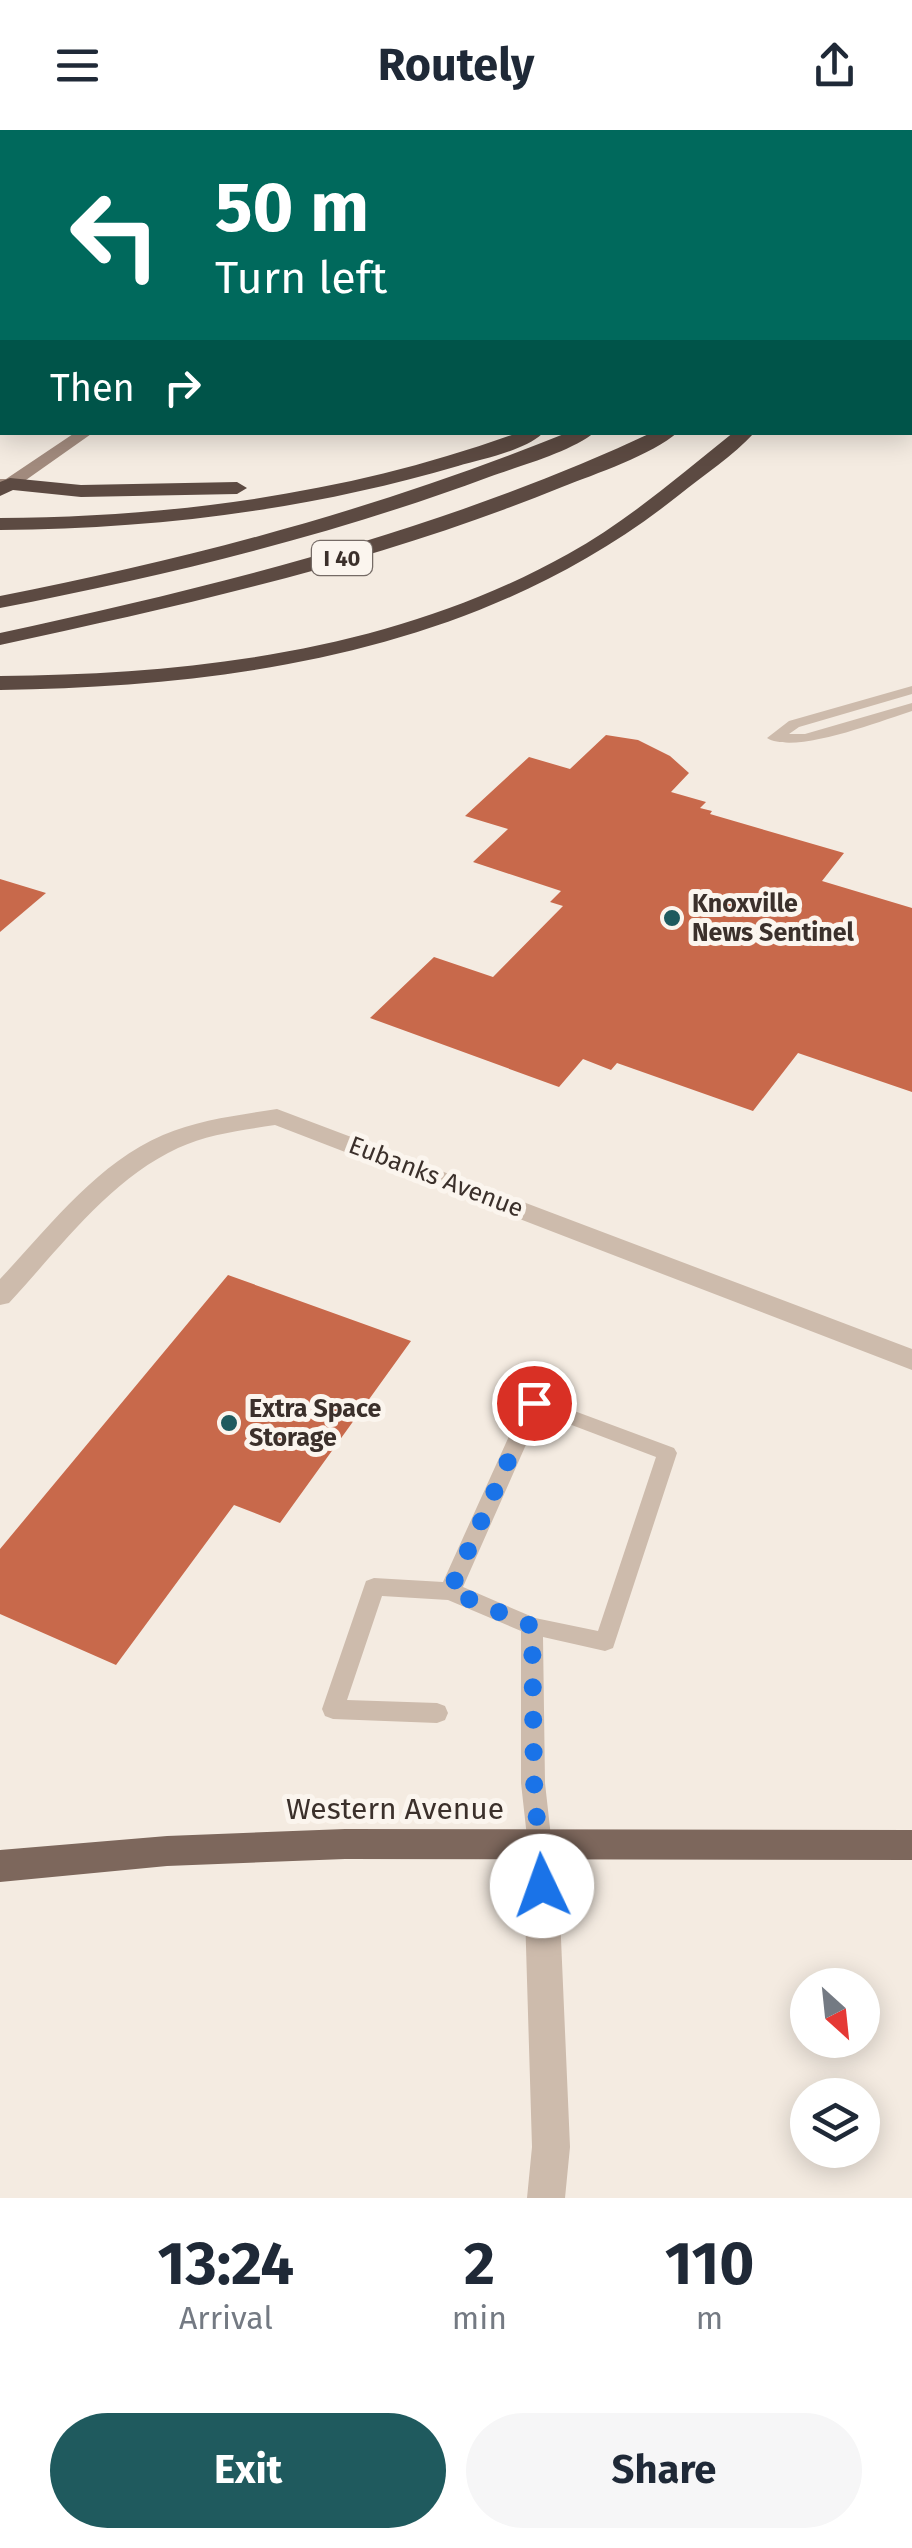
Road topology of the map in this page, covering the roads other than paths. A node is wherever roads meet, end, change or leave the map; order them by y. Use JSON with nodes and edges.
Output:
{"nodes":[{"id":1,"x":82,"y":435,"type":"edge"},
{"id":2,"x":473,"y":435,"type":"edge"},
{"id":3,"x":528,"y":435,"type":"edge"},
{"id":4,"x":579,"y":435,"type":"edge"},
{"id":5,"x":663,"y":435,"type":"edge"},
{"id":6,"x":742,"y":435,"type":"edge"},
{"id":7,"x":3,"y":486,"type":"edge"},
{"id":8,"x":5,"y":524,"type":"edge"},
{"id":9,"x":0,"y":602,"type":"edge"},
{"id":10,"x":0,"y":639,"type":"edge"},
{"id":11,"x":0,"y":683,"type":"edge"},
{"id":12,"x":912,"y":690,"type":"edge"},
{"id":13,"x":912,"y":707,"type":"edge"},
{"id":14,"x":0,"y":1296,"type":"edge"},
{"id":15,"x":912,"y":1360,"type":"edge"},
{"id":16,"x":450,"y":1591,"type":"junction"},
{"id":17,"x":532,"y":1626,"type":"junction"},
{"id":18,"x":436,"y":1713,"type":"dead end"},
{"id":19,"x":912,"y":1845,"type":"edge"},
{"id":20,"x":540,"y":1846,"type":"junction"},
{"id":21,"x":0,"y":1866,"type":"edge"},
{"id":22,"x":546,"y":2198,"type":"edge"}],
"edges":[{"from":1,"to":7,"type":"main road"},
{"from":2,"to":7,"type":"highway"},
{"from":3,"to":8,"type":"highway"},
{"from":4,"to":9,"type":"highway","number":"I 40"},
{"from":5,"to":10,"type":"highway","number":"I 40"},
{"from":6,"to":11,"type":"highway"},
{"from":12,"to":13,"type":"lane"},
{"from":14,"to":15,"type":"street","name":"Eubanks Avenue"},
{"from":16,"to":17,"type":"lane"},
{"from":16,"to":17,"type":"lane"},
{"from":16,"to":18,"type":"lane"},
{"from":17,"to":20,"type":"lane"},
{"from":19,"to":20,"type":"main road","name":"Western Avenue"},
{"from":20,"to":21,"type":"main road","name":"Western Avenue"},
{"from":20,"to":22,"type":"street"}]}
